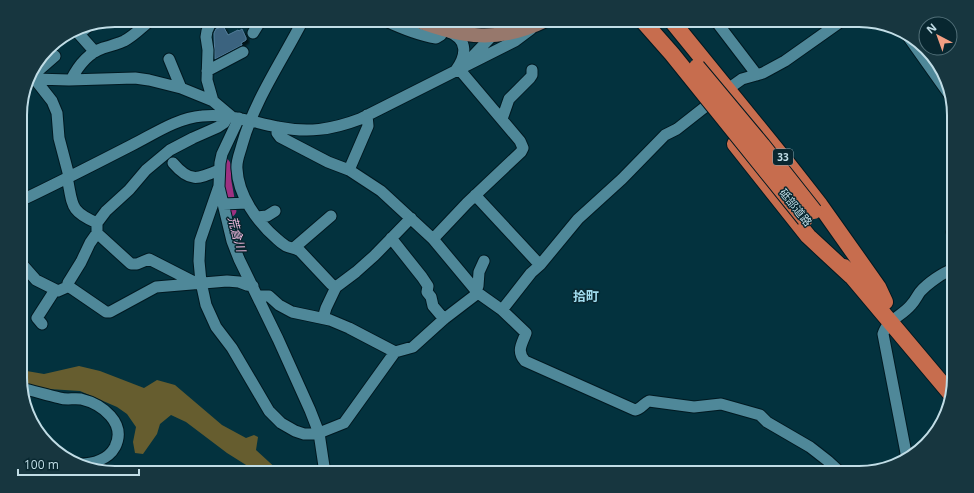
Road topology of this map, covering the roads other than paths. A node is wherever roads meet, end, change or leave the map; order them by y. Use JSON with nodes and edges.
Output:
{"nodes":[{"id":1,"x":143,"y":27,"type":"edge"},
{"id":2,"x":209,"y":27,"type":"edge"},
{"id":3,"x":299,"y":27,"type":"edge"},
{"id":4,"x":400,"y":27,"type":"edge"},
{"id":5,"x":443,"y":27,"type":"edge"},
{"id":6,"x":530,"y":27,"type":"edge"},
{"id":7,"x":535,"y":27,"type":"edge"},
{"id":8,"x":641,"y":27,"type":"edge"},
{"id":9,"x":648,"y":27,"type":"edge"},
{"id":10,"x":663,"y":27,"type":"edge"},
{"id":11,"x":677,"y":27,"type":"edge"},
{"id":12,"x":720,"y":27,"type":"edge"},
{"id":13,"x":833,"y":27,"type":"edge"},
{"id":14,"x":80,"y":35,"type":"edge"},
{"id":15,"x":492,"y":36,"type":"junction"},
{"id":16,"x":917,"y":49,"type":"edge"},
{"id":17,"x":95,"y":52,"type":"junction"},
{"id":18,"x":243,"y":52,"type":"dead end"},
{"id":19,"x":55,"y":56,"type":"dead end"},
{"id":20,"x":170,"y":59,"type":"dead end"},
{"id":21,"x":460,"y":68,"type":"junction"},
{"id":22,"x":40,"y":69,"type":"edge"},
{"id":23,"x":532,"y":70,"type":"dead end"},
{"id":24,"x":207,"y":71,"type":"junction"},
{"id":25,"x":757,"y":75,"type":"junction"},
{"id":26,"x":36,"y":76,"type":"edge"},
{"id":27,"x":35,"y":79,"type":"edge"},
{"id":28,"x":71,"y":80,"type":"junction"},
{"id":29,"x":940,"y":82,"type":"edge"},
{"id":30,"x":181,"y":88,"type":"junction"},
{"id":31,"x":728,"y":89,"type":"junction"},
{"id":32,"x":213,"y":101,"type":"junction"},
{"id":33,"x":705,"y":107,"type":"junction"},
{"id":34,"x":367,"y":116,"type":"junction"},
{"id":35,"x":240,"y":119,"type":"junction"},
{"id":36,"x":502,"y":119,"type":"junction"},
{"id":37,"x":278,"y":127,"type":"junction"},
{"id":38,"x":173,"y":163,"type":"dead end"},
{"id":39,"x":219,"y":170,"type":"junction"},
{"id":40,"x":349,"y":170,"type":"junction"},
{"id":41,"x":68,"y":176,"type":"junction"},
{"id":42,"x":219,"y":186,"type":"junction"},
{"id":43,"x":475,"y":195,"type":"junction"},
{"id":44,"x":27,"y":197,"type":"edge"},
{"id":45,"x":247,"y":202,"type":"junction"},
{"id":46,"x":223,"y":204,"type":"junction"},
{"id":47,"x":275,"y":211,"type":"dead end"},
{"id":48,"x":810,"y":215,"type":"junction"},
{"id":49,"x":331,"y":216,"type":"dead end"},
{"id":50,"x":257,"y":217,"type":"junction"},
{"id":51,"x":411,"y":218,"type":"junction"},
{"id":52,"x":97,"y":228,"type":"junction"},
{"id":53,"x":391,"y":238,"type":"junction"},
{"id":54,"x":432,"y":239,"type":"junction"},
{"id":55,"x":295,"y":247,"type":"junction"},
{"id":56,"x":484,"y":260,"type":"dead end"},
{"id":57,"x":540,"y":265,"type":"junction"},
{"id":58,"x":27,"y":272,"type":"edge"},
{"id":59,"x":947,"y":272,"type":"edge"},
{"id":60,"x":851,"y":276,"type":"junction"},
{"id":61,"x":199,"y":282,"type":"junction"},
{"id":62,"x":336,"y":286,"type":"junction"},
{"id":63,"x":68,"y":287,"type":"junction"},
{"id":64,"x":55,"y":290,"type":"junction"},
{"id":65,"x":255,"y":291,"type":"junction"},
{"id":66,"x":476,"y":291,"type":"junction"},
{"id":67,"x":885,"y":302,"type":"junction"},
{"id":68,"x":502,"y":310,"type":"junction"},
{"id":69,"x":323,"y":318,"type":"junction"},
{"id":70,"x":444,"y":319,"type":"junction"},
{"id":71,"x":894,"y":319,"type":"junction"},
{"id":72,"x":42,"y":324,"type":"dead end"},
{"id":73,"x":395,"y":352,"type":"junction"},
{"id":74,"x":947,"y":373,"type":"edge"},
{"id":75,"x":946,"y":389,"type":"edge"},
{"id":76,"x":28,"y":390,"type":"edge"},
{"id":77,"x":319,"y":433,"type":"junction"},
{"id":78,"x":906,"y":452,"type":"edge"},
{"id":79,"x":93,"y":463,"type":"edge"},
{"id":80,"x":324,"y":466,"type":"edge"},
{"id":81,"x":833,"y":466,"type":"edge"}],
"edges":[{"from":1,"to":17,"type":"street"},
{"from":2,"to":24,"type":"street"},
{"from":3,"to":35,"type":"street"},
{"from":4,"to":5,"type":"street"},
{"from":5,"to":15,"type":"main road"},
{"from":5,"to":21,"type":"street"},
{"from":6,"to":15,"type":"main road"},
{"from":7,"to":21,"type":"street"},
{"from":8,"to":33,"type":"highway","number":"33"},
{"from":9,"to":48,"type":"highway","name":"砥部道路","number":"33","bridge":true},
{"from":10,"to":48,"type":"highway","name":"砥部道路","number":"33","bridge":true},
{"from":11,"to":31,"type":"highway","number":"33"},
{"from":12,"to":25,"type":"street"},
{"from":13,"to":25,"type":"street"},
{"from":14,"to":17,"type":"street"},
{"from":15,"to":21,"type":"street"},
{"from":16,"to":29,"type":"street"},
{"from":17,"to":28,"type":"street"},
{"from":18,"to":24,"type":"street"},
{"from":19,"to":22,"type":"street"},
{"from":20,"to":30,"type":"street"},
{"from":21,"to":34,"type":"street"},
{"from":21,"to":36,"type":"street"},
{"from":23,"to":36,"type":"street"},
{"from":24,"to":32,"type":"street"},
{"from":25,"to":31,"type":"street"},
{"from":26,"to":28,"type":"street"},
{"from":27,"to":41,"type":"street"},
{"from":28,"to":30,"type":"street"},
{"from":30,"to":32,"type":"street"},
{"from":31,"to":33,"type":"highway"},
{"from":31,"to":67,"type":"highway","number":"33"},
{"from":32,"to":35,"type":"street"},
{"from":33,"to":57,"type":"street"},
{"from":33,"to":60,"type":"highway","number":"33"},
{"from":34,"to":37,"type":"street"},
{"from":34,"to":40,"type":"street"},
{"from":35,"to":37,"type":"street"},
{"from":35,"to":39,"type":"street"},
{"from":35,"to":41,"type":"street"},
{"from":35,"to":45,"type":"street"},
{"from":35,"to":52,"type":"street"},
{"from":36,"to":43,"type":"street"},
{"from":37,"to":40,"type":"street"},
{"from":38,"to":39,"type":"street"},
{"from":39,"to":42,"type":"street"},
{"from":40,"to":51,"type":"street"},
{"from":41,"to":44,"type":"street"},
{"from":41,"to":52,"type":"street"},
{"from":42,"to":46,"type":"street"},
{"from":42,"to":61,"type":"street"},
{"from":43,"to":54,"type":"street"},
{"from":43,"to":57,"type":"street"},
{"from":45,"to":46,"type":"street"},
{"from":45,"to":50,"type":"street"},
{"from":46,"to":65,"type":"street"},
{"from":47,"to":50,"type":"street"},
{"from":48,"to":60,"type":"highway","name":"砥部道路","number":"33"},
{"from":48,"to":67,"type":"highway","name":"砥部道路","number":"33"},
{"from":49,"to":55,"type":"street"},
{"from":50,"to":55,"type":"street"},
{"from":51,"to":53,"type":"street"},
{"from":51,"to":54,"type":"street"},
{"from":52,"to":61,"type":"street"},
{"from":52,"to":63,"type":"street"},
{"from":53,"to":62,"type":"street"},
{"from":53,"to":70,"type":"street"},
{"from":54,"to":66,"type":"street"},
{"from":55,"to":62,"type":"street"},
{"from":56,"to":66,"type":"street"},
{"from":57,"to":68,"type":"street"},
{"from":58,"to":64,"type":"street"},
{"from":59,"to":71,"type":"street"},
{"from":60,"to":71,"type":"highway","name":"砥部道路","number":"33"},
{"from":61,"to":63,"type":"street"},
{"from":61,"to":65,"type":"street"},
{"from":61,"to":77,"type":"street"},
{"from":62,"to":69,"type":"street"},
{"from":63,"to":64,"type":"street"},
{"from":64,"to":72,"type":"street"},
{"from":65,"to":69,"type":"street"},
{"from":65,"to":77,"type":"street"},
{"from":66,"to":68,"type":"street"},
{"from":66,"to":70,"type":"street"},
{"from":67,"to":71,"type":"highway","name":"砥部道路","number":"33"},
{"from":68,"to":81,"type":"street"},
{"from":69,"to":73,"type":"street"},
{"from":70,"to":73,"type":"street"},
{"from":71,"to":74,"type":"highway","name":"砥部道路","number":"33"},
{"from":71,"to":75,"type":"highway","name":"砥部道路","number":"33"},
{"from":71,"to":78,"type":"street"},
{"from":73,"to":77,"type":"street"},
{"from":76,"to":79,"type":"street"},
{"from":77,"to":80,"type":"street"}]}
